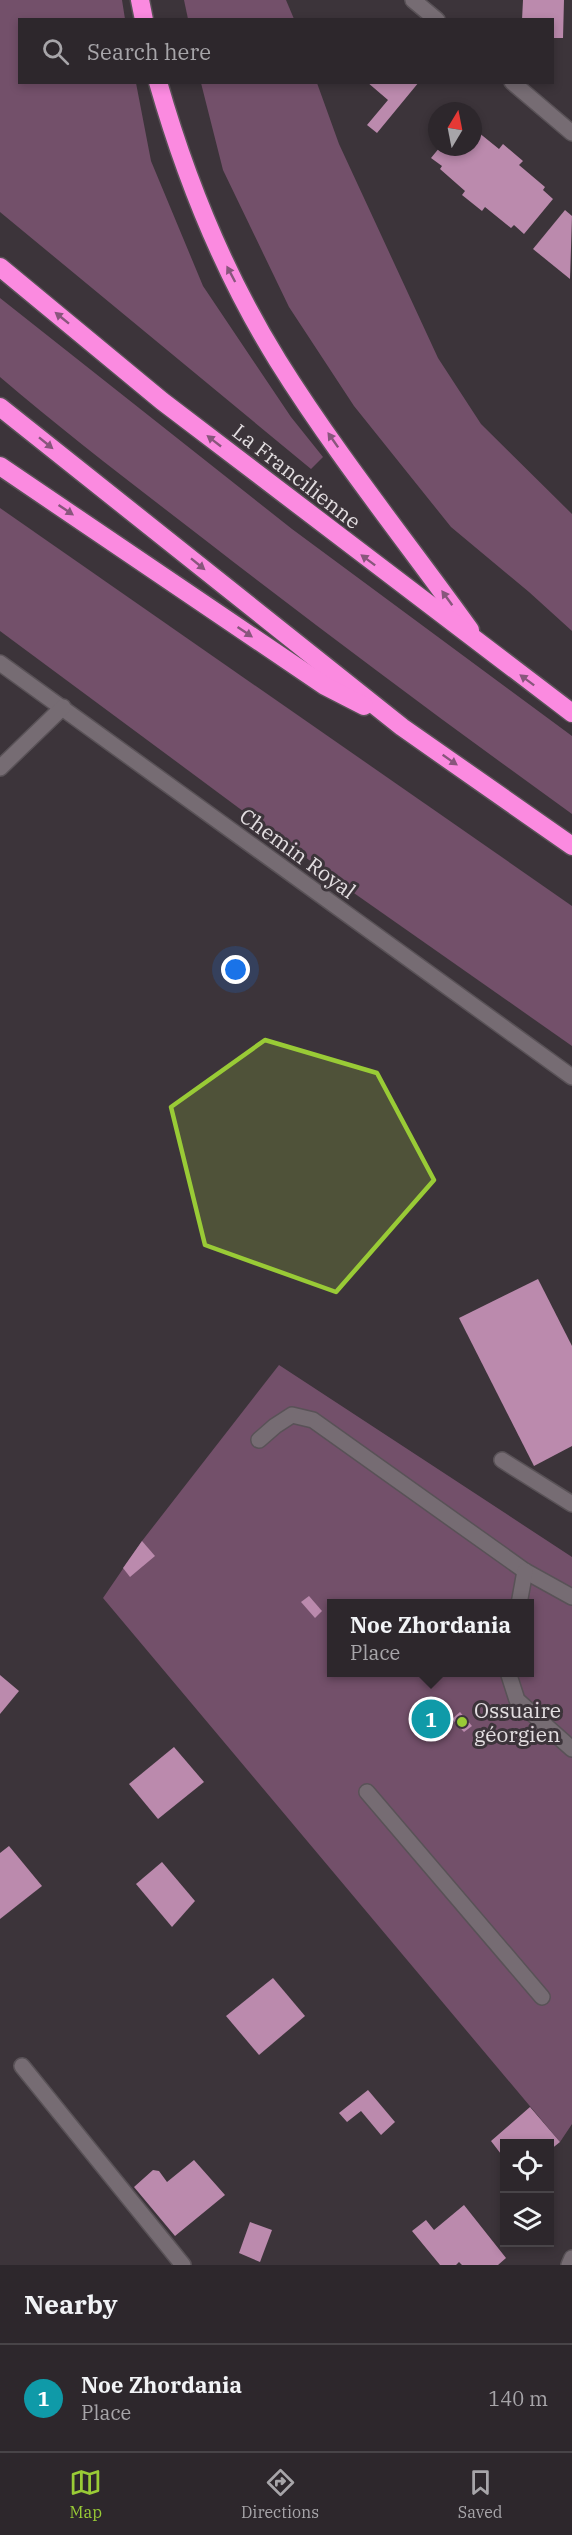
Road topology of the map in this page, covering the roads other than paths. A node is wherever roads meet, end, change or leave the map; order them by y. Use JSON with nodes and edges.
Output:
{"nodes":[{"id":1,"x":140,"y":0,"type":"edge"},
{"id":2,"x":413,"y":0,"type":"edge"},
{"id":3,"x":144,"y":18,"type":"edge"},
{"id":4,"x":435,"y":18,"type":"edge"},
{"id":5,"x":160,"y":84,"type":"edge"},
{"id":6,"x":514,"y":84,"type":"edge"},
{"id":7,"x":572,"y":133,"type":"edge"},
{"id":8,"x":0,"y":267,"type":"edge"},
{"id":9,"x":0,"y":406,"type":"edge"},
{"id":10,"x":0,"y":466,"type":"edge"},
{"id":11,"x":482,"y":646,"type":"junction"},
{"id":12,"x":0,"y":663,"type":"edge"},
{"id":13,"x":63,"y":707,"type":"junction"},
{"id":14,"x":572,"y":713,"type":"edge"},
{"id":15,"x":402,"y":727,"type":"junction"},
{"id":16,"x":0,"y":768,"type":"edge"},
{"id":17,"x":572,"y":846,"type":"edge"},
{"id":18,"x":572,"y":1077,"type":"edge"},
{"id":19,"x":259,"y":1440,"type":"dead end"},
{"id":20,"x":502,"y":1460,"type":"dead end"},
{"id":21,"x":572,"y":1504,"type":"edge"},
{"id":22,"x":525,"y":1570,"type":"junction"},
{"id":23,"x":572,"y":1597,"type":"edge"},
{"id":24,"x":520,"y":1599,"type":"edge"},
{"id":25,"x":510,"y":1677,"type":"edge"},
{"id":26,"x":572,"y":1749,"type":"edge"},
{"id":27,"x":367,"y":1792,"type":"dead end"},
{"id":28,"x":542,"y":1997,"type":"dead end"},
{"id":29,"x":22,"y":2066,"type":"dead end"},
{"id":30,"x":572,"y":2258,"type":"edge"},
{"id":31,"x":183,"y":2265,"type":"edge"},
{"id":32,"x":569,"y":2265,"type":"edge"}],
"edges":[{"from":1,"to":3,"type":"highway"},
{"from":2,"to":4,"type":"street"},
{"from":11,"to":5,"type":"highway","one_way":true},
{"from":6,"to":7,"type":"street"},
{"from":11,"to":8,"type":"highway","name":"La Francilienne","one_way":true},
{"from":9,"to":15,"type":"highway","one_way":true},
{"from":10,"to":15,"type":"highway","one_way":true},
{"from":14,"to":11,"type":"highway","name":"La Francilienne","one_way":true},
{"from":12,"to":13,"type":"street","name":"Chemin Royal"},
{"from":13,"to":16,"type":"street"},
{"from":13,"to":18,"type":"street","name":"Chemin Royal"},
{"from":15,"to":17,"type":"highway","one_way":true},
{"from":19,"to":22,"type":"street"},
{"from":20,"to":21,"type":"street"},
{"from":22,"to":23,"type":"street"},
{"from":22,"to":24,"type":"street"},
{"from":25,"to":26,"type":"street"},
{"from":27,"to":28,"type":"street"},
{"from":29,"to":31,"type":"street"},
{"from":30,"to":32,"type":"street"}]}
